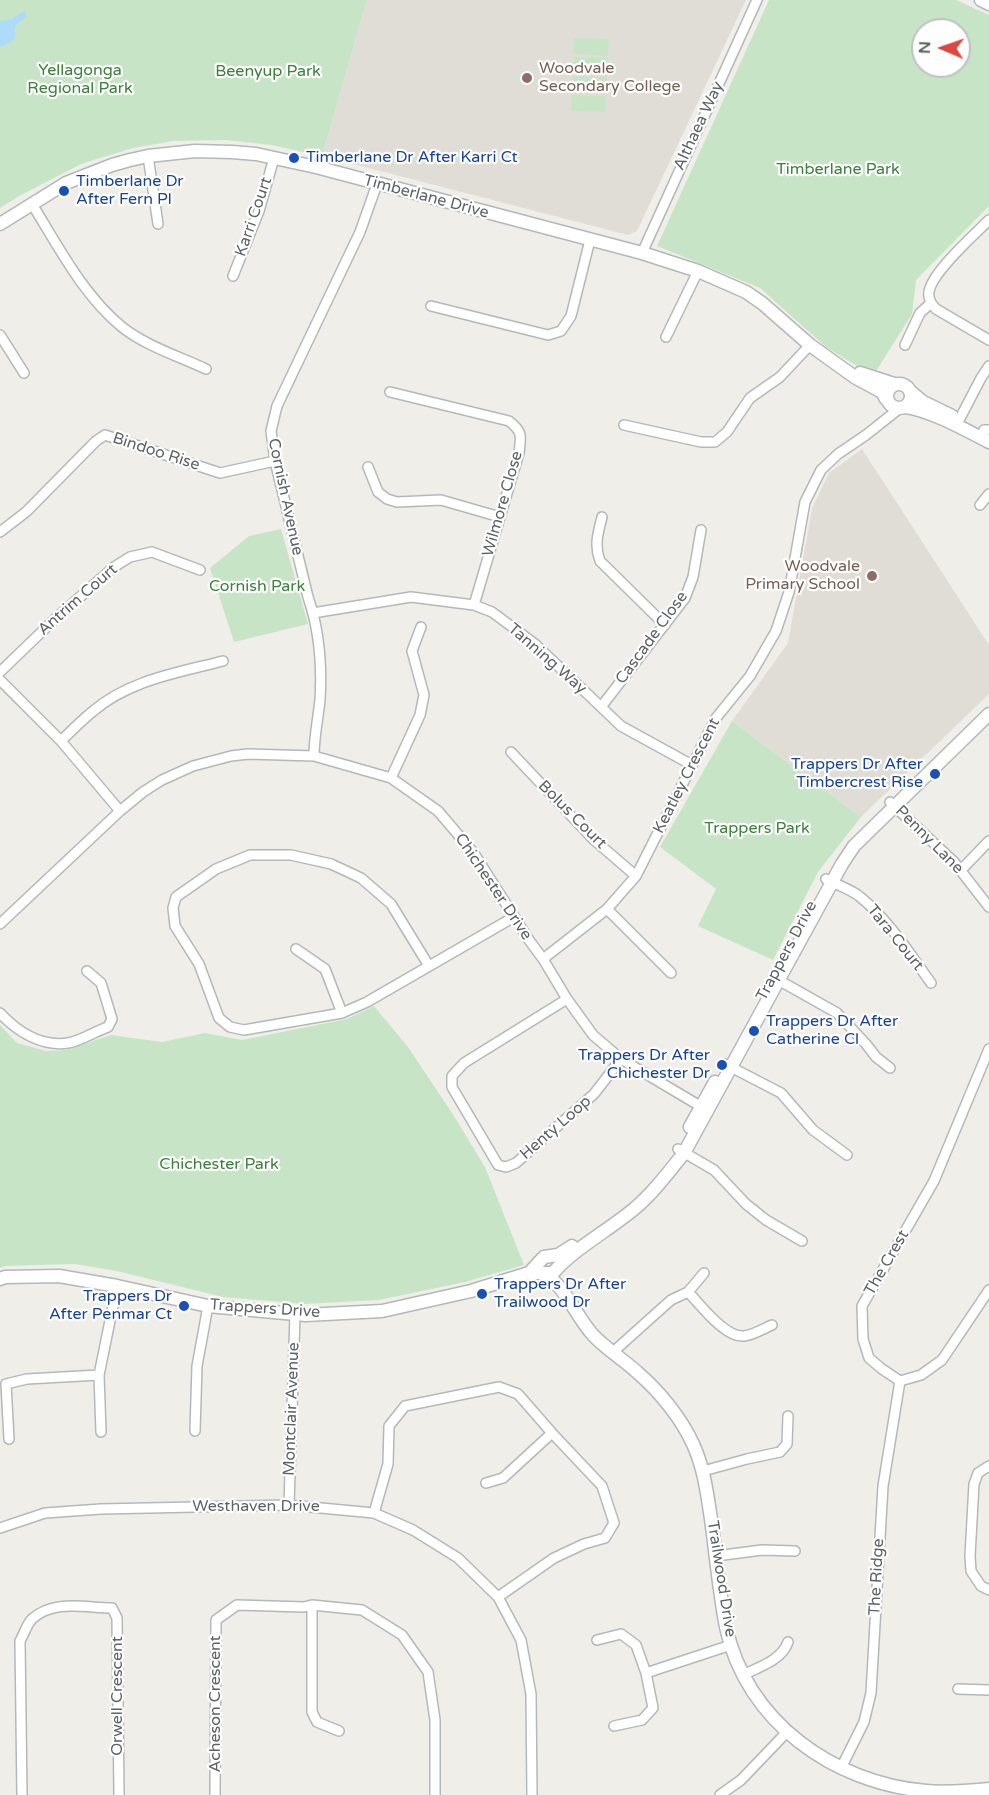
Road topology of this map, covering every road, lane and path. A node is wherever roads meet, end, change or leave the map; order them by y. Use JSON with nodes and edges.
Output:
{"nodes":[{"id":1,"x":757,"y":0,"type":"edge"},
{"id":2,"x":981,"y":0,"type":"edge"},
{"id":3,"x":989,"y":4,"type":"edge"},
{"id":4,"x":148,"y":156,"type":"junction"},
{"id":5,"x":274,"y":158,"type":"junction"},
{"id":6,"x":377,"y":184,"type":"junction"},
{"id":7,"x":32,"y":204,"type":"junction"},
{"id":8,"x":989,"y":221,"type":"edge"},
{"id":9,"x":0,"y":224,"type":"edge"},
{"id":10,"x":158,"y":224,"type":"dead end"},
{"id":11,"x":590,"y":240,"type":"junction"},
{"id":12,"x":642,"y":253,"type":"junction"},
{"id":13,"x":698,"y":271,"type":"junction"},
{"id":14,"x":233,"y":276,"type":"dead end"},
{"id":15,"x":931,"y":303,"type":"junction"},
{"id":16,"x":431,"y":306,"type":"dead end"},
{"id":17,"x":0,"y":335,"type":"edge"},
{"id":18,"x":666,"y":338,"type":"dead end"},
{"id":19,"x":989,"y":340,"type":"edge"},
{"id":20,"x":810,"y":345,"type":"junction"},
{"id":21,"x":905,"y":345,"type":"dead end"},
{"id":22,"x":835,"y":362,"type":"junction"},
{"id":23,"x":989,"y":366,"type":"edge"},
{"id":24,"x":206,"y":369,"type":"dead end"},
{"id":25,"x":24,"y":373,"type":"dead end"},
{"id":26,"x":894,"y":384,"type":"junction"},
{"id":27,"x":910,"y":391,"type":"junction"},
{"id":28,"x":390,"y":392,"type":"dead end"},
{"id":29,"x":895,"y":404,"type":"junction"},
{"id":30,"x":957,"y":423,"type":"junction"},
{"id":31,"x":624,"y":425,"type":"dead end"},
{"id":32,"x":987,"y":431,"type":"edge"},
{"id":33,"x":989,"y":442,"type":"edge"},
{"id":34,"x":275,"y":461,"type":"junction"},
{"id":35,"x":368,"y":467,"type":"dead end"},
{"id":36,"x":989,"y":494,"type":"edge"},
{"id":37,"x":980,"y":506,"type":"dead end"},
{"id":38,"x":500,"y":517,"type":"junction"},
{"id":39,"x":602,"y":517,"type":"dead end"},
{"id":40,"x":702,"y":530,"type":"dead end"},
{"id":41,"x":0,"y":532,"type":"edge"},
{"id":42,"x":201,"y":570,"type":"dead end"},
{"id":43,"x":474,"y":605,"type":"junction"},
{"id":44,"x":313,"y":613,"type":"junction"},
{"id":45,"x":665,"y":625,"type":"junction"},
{"id":46,"x":421,"y":627,"type":"dead end"},
{"id":47,"x":223,"y":661,"type":"dead end"},
{"id":48,"x":0,"y":672,"type":"edge"},
{"id":49,"x":0,"y":680,"type":"edge"},
{"id":50,"x":989,"y":704,"type":"edge"},
{"id":51,"x":601,"y":707,"type":"junction"},
{"id":52,"x":989,"y":714,"type":"edge"},
{"id":53,"x":61,"y":741,"type":"junction"},
{"id":54,"x":511,"y":752,"type":"dead end"},
{"id":55,"x":314,"y":756,"type":"junction"},
{"id":56,"x":692,"y":765,"type":"junction"},
{"id":57,"x":391,"y":778,"type":"junction"},
{"id":58,"x":892,"y":804,"type":"junction"},
{"id":59,"x":120,"y":811,"type":"junction"},
{"id":60,"x":989,"y":840,"type":"edge"},
{"id":61,"x":961,"y":870,"type":"junction"},
{"id":62,"x":636,"y":876,"type":"junction"},
{"id":63,"x":828,"y":881,"type":"junction"},
{"id":64,"x":989,"y":907,"type":"edge"},
{"id":65,"x":607,"y":909,"type":"junction"},
{"id":66,"x":514,"y":917,"type":"junction"},
{"id":67,"x":0,"y":924,"type":"edge"},
{"id":68,"x":296,"y":949,"type":"dead end"},
{"id":69,"x":543,"y":959,"type":"junction"},
{"id":70,"x":429,"y":966,"type":"junction"},
{"id":71,"x":87,"y":971,"type":"dead end"},
{"id":72,"x":670,"y":973,"type":"dead end"},
{"id":73,"x":776,"y":978,"type":"junction"},
{"id":74,"x":931,"y":983,"type":"dead end"},
{"id":75,"x":567,"y":999,"type":"junction"},
{"id":76,"x":0,"y":1013,"type":"edge"},
{"id":77,"x":342,"y":1013,"type":"junction"},
{"id":78,"x":989,"y":1049,"type":"edge"},
{"id":79,"x":621,"y":1059,"type":"junction"},
{"id":80,"x":728,"y":1066,"type":"junction"},
{"id":81,"x":890,"y":1068,"type":"dead end"},
{"id":82,"x":705,"y":1108,"type":"junction"},
{"id":83,"x":681,"y":1151,"type":"junction"},
{"id":84,"x":847,"y":1155,"type":"dead end"},
{"id":85,"x":802,"y":1241,"type":"dead end"},
{"id":86,"x":550,"y":1269,"type":"junction"},
{"id":87,"x":704,"y":1273,"type":"dead end"},
{"id":88,"x":0,"y":1279,"type":"edge"},
{"id":89,"x":117,"y":1286,"type":"junction"},
{"id":90,"x":989,"y":1290,"type":"edge"},
{"id":91,"x":688,"y":1292,"type":"junction"},
{"id":92,"x":208,"y":1306,"type":"junction"},
{"id":93,"x":294,"y":1314,"type":"junction"},
{"id":94,"x":772,"y":1325,"type":"dead end"},
{"id":95,"x":613,"y":1352,"type":"junction"},
{"id":96,"x":99,"y":1375,"type":"junction"},
{"id":97,"x":900,"y":1381,"type":"junction"},
{"id":98,"x":788,"y":1416,"type":"dead end"},
{"id":99,"x":195,"y":1431,"type":"dead end"},
{"id":100,"x":101,"y":1432,"type":"dead end"},
{"id":101,"x":552,"y":1433,"type":"junction"},
{"id":102,"x":9,"y":1439,"type":"dead end"},
{"id":103,"x":989,"y":1466,"type":"edge"},
{"id":104,"x":703,"y":1471,"type":"junction"},
{"id":105,"x":486,"y":1483,"type":"dead end"},
{"id":106,"x":289,"y":1505,"type":"junction"},
{"id":107,"x":374,"y":1513,"type":"junction"},
{"id":108,"x":0,"y":1528,"type":"edge"},
{"id":109,"x":795,"y":1551,"type":"dead end"},
{"id":110,"x":716,"y":1556,"type":"junction"},
{"id":111,"x":989,"y":1590,"type":"edge"},
{"id":112,"x":498,"y":1597,"type":"junction"},
{"id":113,"x":312,"y":1605,"type":"junction"},
{"id":114,"x":597,"y":1640,"type":"dead end"},
{"id":115,"x":788,"y":1642,"type":"dead end"},
{"id":116,"x":731,"y":1645,"type":"junction"},
{"id":117,"x":646,"y":1672,"type":"junction"},
{"id":118,"x":743,"y":1674,"type":"junction"},
{"id":119,"x":958,"y":1689,"type":"dead end"},
{"id":120,"x":989,"y":1690,"type":"edge"},
{"id":121,"x":614,"y":1726,"type":"dead end"},
{"id":122,"x":339,"y":1731,"type":"dead end"},
{"id":123,"x":787,"y":1732,"type":"junction"},
{"id":124,"x":841,"y":1768,"type":"junction"},
{"id":125,"x":989,"y":1789,"type":"edge"},
{"id":126,"x":22,"y":1795,"type":"edge"},
{"id":127,"x":119,"y":1795,"type":"edge"},
{"id":128,"x":215,"y":1795,"type":"edge"},
{"id":129,"x":435,"y":1795,"type":"edge"},
{"id":130,"x":532,"y":1795,"type":"edge"},
{"id":131,"x":720,"y":1795,"type":"edge"}],
"edges":[{"from":1,"to":12,"type":"street","name":"Althaea Way"},
{"from":2,"to":3,"type":"street"},
{"from":4,"to":5,"type":"street","name":"Timberlane Drive"},
{"from":4,"to":7,"type":"street","name":"Timberlane Drive"},
{"from":4,"to":10,"type":"street"},
{"from":5,"to":6,"type":"street","name":"Timberlane Drive"},
{"from":5,"to":14,"type":"street","name":"Karri Court"},
{"from":6,"to":11,"type":"street","name":"Timberlane Drive"},
{"from":6,"to":34,"type":"street","name":"Cornish Avenue"},
{"from":7,"to":9,"type":"street","name":"Timberlane Drive"},
{"from":7,"to":24,"type":"street"},
{"from":8,"to":15,"type":"street"},
{"from":11,"to":12,"type":"street","name":"Timberlane Drive"},
{"from":11,"to":16,"type":"street"},
{"from":12,"to":13,"type":"street","name":"Timberlane Drive"},
{"from":13,"to":18,"type":"street"},
{"from":13,"to":20,"type":"street","name":"Timberlane Drive"},
{"from":15,"to":19,"type":"street"},
{"from":15,"to":21,"type":"street"},
{"from":17,"to":25,"type":"street"},
{"from":20,"to":22,"type":"street","name":"Timberlane Drive"},
{"from":20,"to":31,"type":"street"},
{"from":22,"to":26,"type":"street","name":"Timberlane Drive"},
{"from":22,"to":29,"type":"street","name":"Timberlane Drive"},
{"from":23,"to":30,"type":"street"},
{"from":26,"to":27,"type":"street"},
{"from":26,"to":29,"type":"street"},
{"from":27,"to":29,"type":"street"},
{"from":27,"to":30,"type":"street","name":"Timberlane Drive"},
{"from":28,"to":38,"type":"street","name":"Wilmore Close"},
{"from":29,"to":30,"type":"street","name":"Timberlane Drive"},
{"from":29,"to":56,"type":"street","name":"Keatley Crescent"},
{"from":30,"to":32,"type":"street","name":"Timberlane Drive"},
{"from":30,"to":33,"type":"street","name":"Timberlane Drive"},
{"from":34,"to":41,"type":"street","name":"Bindoo Rise"},
{"from":34,"to":44,"type":"street","name":"Cornish Avenue"},
{"from":35,"to":38,"type":"street"},
{"from":36,"to":37,"type":"street"},
{"from":38,"to":43,"type":"street","name":"Wilmore Close"},
{"from":39,"to":45,"type":"street"},
{"from":40,"to":45,"type":"street","name":"Cascade Close"},
{"from":42,"to":48,"type":"street","name":"Antrim Court"},
{"from":43,"to":44,"type":"street","name":"Tanning Way"},
{"from":43,"to":51,"type":"street","name":"Tanning Way"},
{"from":44,"to":55,"type":"street","name":"Cornish Avenue"},
{"from":45,"to":51,"type":"street","name":"Cascade Close"},
{"from":46,"to":57,"type":"street"},
{"from":47,"to":53,"type":"street"},
{"from":49,"to":53,"type":"street"},
{"from":50,"to":58,"type":"street","name":"Trappers Drive"},
{"from":51,"to":56,"type":"street","name":"Tanning Way"},
{"from":52,"to":58,"type":"street","name":"Trappers Drive"},
{"from":53,"to":59,"type":"street"},
{"from":54,"to":62,"type":"street","name":"Bolus Court"},
{"from":55,"to":57,"type":"street","name":"Chichester Drive"},
{"from":55,"to":59,"type":"street","name":"Chichester Drive"},
{"from":56,"to":62,"type":"street","name":"Keatley Crescent"},
{"from":57,"to":66,"type":"street","name":"Chichester Drive"},
{"from":58,"to":61,"type":"street","name":"Penny Lane"},
{"from":58,"to":63,"type":"street","name":"Trappers Drive"},
{"from":59,"to":67,"type":"street","name":"Chichester Drive"},
{"from":60,"to":61,"type":"street"},
{"from":61,"to":64,"type":"street","name":"Penny Lane"},
{"from":62,"to":65,"type":"street","name":"Keatley Crescent"},
{"from":63,"to":73,"type":"street","name":"Trappers Drive"},
{"from":63,"to":74,"type":"street","name":"Tara Court"},
{"from":65,"to":69,"type":"street","name":"Keatley Crescent"},
{"from":65,"to":72,"type":"street"},
{"from":66,"to":69,"type":"street","name":"Chichester Drive"},
{"from":66,"to":70,"type":"street"},
{"from":68,"to":77,"type":"street"},
{"from":69,"to":75,"type":"street","name":"Chichester Drive"},
{"from":70,"to":77,"type":"street"},
{"from":70,"to":77,"type":"street"},
{"from":71,"to":76,"type":"street"},
{"from":73,"to":80,"type":"street","name":"Trappers Drive"},
{"from":73,"to":81,"type":"street"},
{"from":75,"to":79,"type":"street","name":"Chichester Drive"},
{"from":75,"to":79,"type":"street","name":"Henty Loop"},
{"from":78,"to":97,"type":"street","name":"The Crest"},
{"from":79,"to":82,"type":"street","name":"Chichester Drive"},
{"from":80,"to":82,"type":"street","name":"Trappers Drive"},
{"from":80,"to":84,"type":"street"},
{"from":82,"to":83,"type":"street","name":"Trappers Drive"},
{"from":83,"to":85,"type":"street"},
{"from":83,"to":86,"type":"street","name":"Trappers Drive"},
{"from":86,"to":93,"type":"street","name":"Trappers Drive"},
{"from":86,"to":95,"type":"street","name":"Trailwood Drive"},
{"from":87,"to":91,"type":"street"},
{"from":88,"to":89,"type":"street","name":"Trappers Drive"},
{"from":89,"to":92,"type":"street","name":"Trappers Drive"},
{"from":89,"to":96,"type":"street"},
{"from":90,"to":97,"type":"street"},
{"from":91,"to":94,"type":"street"},
{"from":91,"to":95,"type":"street"},
{"from":92,"to":93,"type":"street","name":"Trappers Drive"},
{"from":92,"to":99,"type":"street"},
{"from":93,"to":106,"type":"street","name":"Montclair Avenue"},
{"from":95,"to":104,"type":"street","name":"Trailwood Drive"},
{"from":96,"to":100,"type":"street"},
{"from":96,"to":102,"type":"street"},
{"from":97,"to":124,"type":"street","name":"The Ridge"},
{"from":98,"to":104,"type":"street"},
{"from":101,"to":105,"type":"street"},
{"from":101,"to":107,"type":"street"},
{"from":101,"to":112,"type":"street"},
{"from":103,"to":111,"type":"street"},
{"from":104,"to":110,"type":"street","name":"Trailwood Drive"},
{"from":106,"to":107,"type":"street","name":"Westhaven Drive"},
{"from":106,"to":108,"type":"street","name":"Westhaven Drive"},
{"from":107,"to":112,"type":"street","name":"Westhaven Drive"},
{"from":109,"to":110,"type":"street"},
{"from":110,"to":116,"type":"street","name":"Trailwood Drive"},
{"from":112,"to":130,"type":"street","name":"Westhaven Drive"},
{"from":113,"to":122,"type":"street"},
{"from":113,"to":128,"type":"street","name":"Acheson Crescent"},
{"from":113,"to":129,"type":"street","name":"Acheson Crescent"},
{"from":114,"to":117,"type":"street"},
{"from":115,"to":118,"type":"street"},
{"from":116,"to":117,"type":"street"},
{"from":116,"to":118,"type":"street","name":"Trailwood Drive"},
{"from":117,"to":121,"type":"street"},
{"from":118,"to":123,"type":"street","name":"Trailwood Drive"},
{"from":119,"to":120,"type":"street"},
{"from":123,"to":124,"type":"street","name":"Trailwood Drive"},
{"from":123,"to":131,"type":"street"},
{"from":124,"to":125,"type":"street","name":"Trailwood Drive"},
{"from":126,"to":127,"type":"street","name":"Orwell Crescent"}]}
